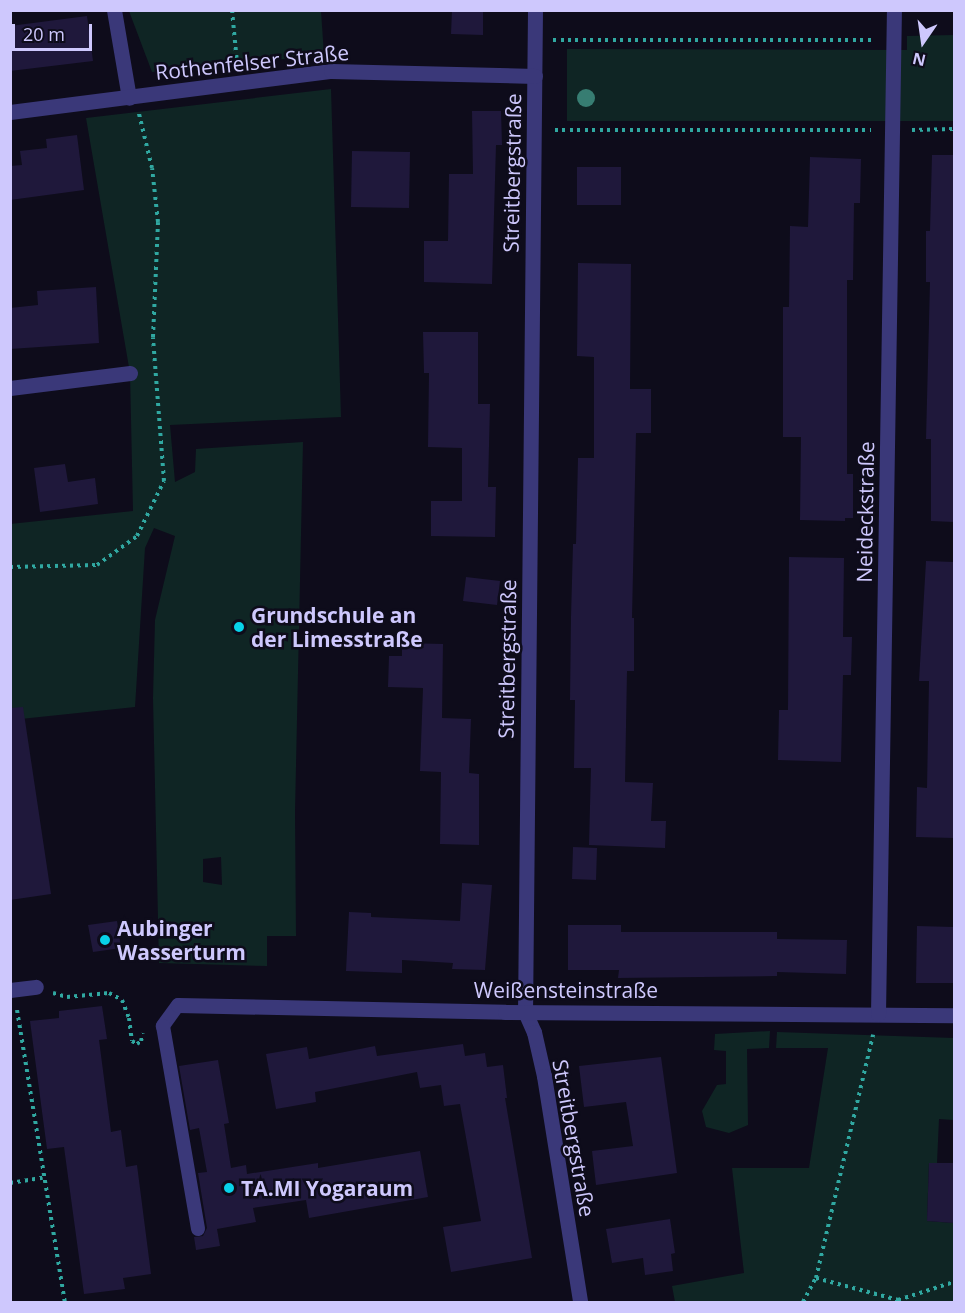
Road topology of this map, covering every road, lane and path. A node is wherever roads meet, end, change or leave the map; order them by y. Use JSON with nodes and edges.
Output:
{"nodes":[{"id":1,"x":114,"y":10,"type":"edge"},
{"id":2,"x":232,"y":10,"type":"edge"},
{"id":3,"x":535,"y":10,"type":"edge"},
{"id":4,"x":894,"y":10,"type":"edge"},
{"id":5,"x":534,"y":40,"type":"junction"},
{"id":6,"x":894,"y":40,"type":"junction"},
{"id":7,"x":237,"y":64,"type":"dead end"},
{"id":8,"x":535,"y":76,"type":"junction"},
{"id":9,"x":129,"y":98,"type":"junction"},
{"id":10,"x":10,"y":112,"type":"edge"},
{"id":11,"x":954,"y":129,"type":"edge"},
{"id":12,"x":533,"y":130,"type":"junction"},
{"id":13,"x":892,"y":130,"type":"junction"},
{"id":14,"x":130,"y":373,"type":"dead end"},
{"id":15,"x":10,"y":388,"type":"edge"},
{"id":16,"x":36,"y":987,"type":"joint"},
{"id":17,"x":12,"y":990,"type":"edge"},
{"id":18,"x":178,"y":1005,"type":"joint"},
{"id":19,"x":525,"y":1012,"type":"junction"},
{"id":20,"x":878,"y":1014,"type":"junction"},
{"id":21,"x":954,"y":1015,"type":"edge"},
{"id":22,"x":144,"y":1022,"type":"dead end"},
{"id":23,"x":874,"y":1032,"type":"dead end"},
{"id":24,"x":43,"y":1178,"type":"junction"},
{"id":25,"x":10,"y":1183,"type":"edge"},
{"id":26,"x":198,"y":1229,"type":"dead end"},
{"id":27,"x":816,"y":1278,"type":"junction"},
{"id":28,"x":954,"y":1281,"type":"edge"},
{"id":29,"x":898,"y":1301,"type":"edge"},
{"id":30,"x":65,"y":1302,"type":"edge"},
{"id":31,"x":580,"y":1302,"type":"edge"},
{"id":32,"x":803,"y":1302,"type":"edge"}],
"edges":[{"from":1,"to":9,"type":"street"},
{"from":2,"to":7,"type":"path"},
{"from":3,"to":5,"type":"street","name":"Streitbergstraße"},
{"from":4,"to":6,"type":"street","name":"Neideckstraße"},
{"from":5,"to":6,"type":"path"},
{"from":5,"to":8,"type":"street","name":"Streitbergstraße"},
{"from":6,"to":13,"type":"street","name":"Neideckstraße"},
{"from":8,"to":9,"type":"street","name":"Rothenfelser Straße"},
{"from":8,"to":12,"type":"street","name":"Streitbergstraße"},
{"from":9,"to":10,"type":"street","name":"Rothenfelser Straße"},
{"from":11,"to":13,"type":"path"},
{"from":12,"to":13,"type":"path"},
{"from":12,"to":19,"type":"street","name":"Streitbergstraße"},
{"from":13,"to":20,"type":"street","name":"Neideckstraße"},
{"from":14,"to":15,"type":"street"},
{"from":16,"to":17,"type":"street"},
{"from":16,"to":22,"type":"path"},
{"from":17,"to":24,"type":"path"},
{"from":18,"to":19,"type":"street","name":"Weißensteinstraße"},
{"from":18,"to":26,"type":"lane"},
{"from":19,"to":20,"type":"street","name":"Weißensteinstraße"},
{"from":19,"to":31,"type":"street","name":"Streitbergstraße"},
{"from":20,"to":21,"type":"street","name":"Weißensteinstraße"},
{"from":23,"to":27,"type":"path"},
{"from":24,"to":25,"type":"path"},
{"from":24,"to":30,"type":"path"},
{"from":27,"to":29,"type":"path"},
{"from":27,"to":32,"type":"path"},
{"from":28,"to":29,"type":"path"}]}
